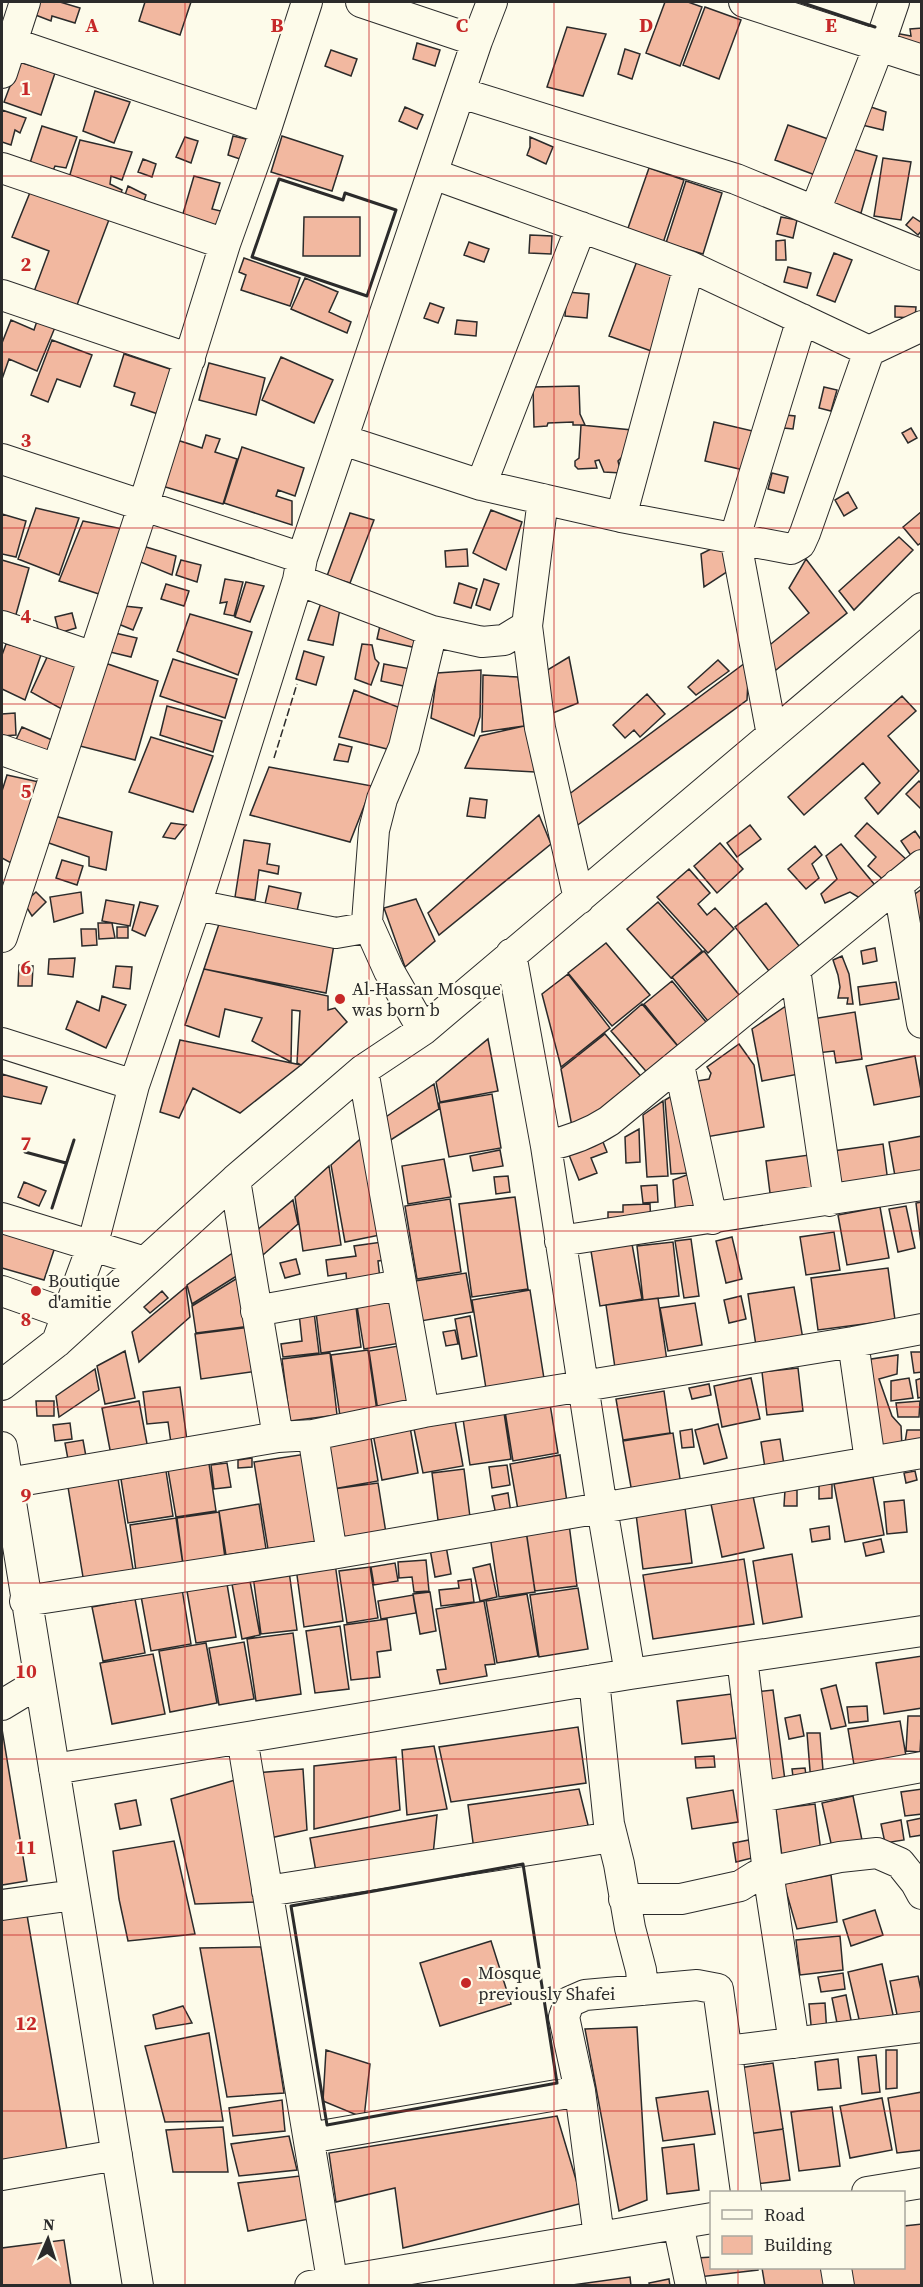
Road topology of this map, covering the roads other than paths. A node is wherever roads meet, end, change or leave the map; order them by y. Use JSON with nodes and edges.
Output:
{"nodes":[{"id":1,"x":25,"y":2,"type":"edge"},
{"id":2,"x":308,"y":2,"type":"edge"},
{"id":3,"x":361,"y":2,"type":"edge"},
{"id":4,"x":492,"y":2,"type":"edge"},
{"id":5,"x":744,"y":2,"type":"edge"},
{"id":6,"x":894,"y":2,"type":"edge"},
{"id":7,"x":477,"y":41,"type":"junction"},
{"id":8,"x":12,"y":43,"type":"junction"},
{"id":9,"x":879,"y":46,"type":"junction"},
{"id":10,"x":921,"y":60,"type":"edge"},
{"id":11,"x":2,"y":73,"type":"edge"},
{"id":12,"x":461,"y":93,"type":"junction"},
{"id":13,"x":266,"y":129,"type":"junction"},
{"id":14,"x":2,"y":168,"type":"edge"},
{"id":15,"x":433,"y":174,"type":"junction"},
{"id":16,"x":815,"y":211,"type":"junction"},
{"id":17,"x":581,"y":227,"type":"junction"},
{"id":18,"x":225,"y":244,"type":"junction"},
{"id":19,"x":921,"y":255,"type":"edge"},
{"id":20,"x":689,"y":266,"type":"junction"},
{"id":21,"x":2,"y":295,"type":"edge"},
{"id":22,"x":802,"y":320,"type":"junction"},
{"id":23,"x":921,"y":326,"type":"edge"},
{"id":24,"x":869,"y":351,"type":"junction"},
{"id":25,"x":190,"y":359,"type":"junction"},
{"id":26,"x":343,"y":440,"type":"junction"},
{"id":27,"x":2,"y":459,"type":"edge"},
{"id":28,"x":481,"y":485,"type":"junction"},
{"id":29,"x":543,"y":499,"type":"junction"},
{"id":30,"x":143,"y":507,"type":"junction"},
{"id":31,"x":621,"y":517,"type":"junction"},
{"id":32,"x":735,"y":537,"type":"junction"},
{"id":33,"x":300,"y":569,"type":"junction"},
{"id":34,"x":921,"y":608,"type":"edge"},
{"id":35,"x":2,"y":626,"type":"edge"},
{"id":36,"x":527,"y":626,"type":"junction"},
{"id":37,"x":432,"y":631,"type":"junction"},
{"id":38,"x":93,"y":657,"type":"junction"},
{"id":39,"x":772,"y":735,"type":"junction"},
{"id":40,"x":2,"y":750,"type":"edge"},
{"id":41,"x":56,"y":769,"type":"junction"},
{"id":42,"x":921,"y":865,"type":"edge"},
{"id":43,"x":11,"y":875,"type":"edge"},
{"id":44,"x":898,"y":884,"type":"junction"},
{"id":45,"x":579,"y":899,"type":"junction"},
{"id":46,"x":196,"y":905,"type":"junction"},
{"id":47,"x":367,"y":922,"type":"junction"},
{"id":48,"x":2,"y":937,"type":"edge"},
{"id":49,"x":511,"y":954,"type":"junction"},
{"id":50,"x":795,"y":969,"type":"junction"},
{"id":51,"x":921,"y":1023,"type":"edge"},
{"id":52,"x":423,"y":1030,"type":"junction"},
{"id":53,"x":2,"y":1043,"type":"edge"},
{"id":54,"x":679,"y":1065,"type":"junction"},
{"id":55,"x":363,"y":1070,"type":"junction"},
{"id":56,"x":134,"y":1085,"type":"junction"},
{"id":57,"x":546,"y":1146,"type":"junction"},
{"id":58,"x":235,"y":1180,"type":"junction"},
{"id":59,"x":921,"y":1185,"type":"edge"},
{"id":60,"x":829,"y":1201,"type":"junction"},
{"id":61,"x":2,"y":1218,"type":"edge"},
{"id":62,"x":712,"y":1219,"type":"junction"},
{"id":63,"x":560,"y":1241,"type":"junction"},
{"id":64,"x":92,"y":1247,"type":"junction"},
{"id":65,"x":145,"y":1262,"type":"junction"},
{"id":66,"x":400,"y":1285,"type":"junction"},
{"id":67,"x":2,"y":1291,"type":"edge"},
{"id":68,"x":256,"y":1311,"type":"junction"},
{"id":69,"x":67,"y":1314,"type":"junction"},
{"id":70,"x":921,"y":1329,"type":"edge"},
{"id":71,"x":57,"y":1342,"type":"junction"},
{"id":72,"x":853,"y":1342,"type":"junction"},
{"id":73,"x":2,"y":1385,"type":"edge"},
{"id":74,"x":584,"y":1388,"type":"junction"},
{"id":75,"x":424,"y":1412,"type":"junction"},
{"id":76,"x":313,"y":1435,"type":"junction"},
{"id":77,"x":278,"y":1437,"type":"junction"},
{"id":78,"x":2,"y":1447,"type":"edge"},
{"id":79,"x":921,"y":1453,"type":"edge"},
{"id":80,"x":870,"y":1461,"type":"junction"},
{"id":81,"x":8,"y":1483,"type":"junction"},
{"id":82,"x":602,"y":1508,"type":"junction"},
{"id":83,"x":332,"y":1554,"type":"junction"},
{"id":84,"x":25,"y":1601,"type":"junction"},
{"id":85,"x":921,"y":1631,"type":"edge"},
{"id":86,"x":742,"y":1658,"type":"junction"},
{"id":87,"x":630,"y":1674,"type":"junction"},
{"id":88,"x":594,"y":1680,"type":"junction"},
{"id":89,"x":40,"y":1682,"type":"junction"},
{"id":90,"x":2,"y":1705,"type":"edge"},
{"id":91,"x":242,"y":1738,"type":"junction"},
{"id":92,"x":921,"y":1767,"type":"edge"},
{"id":93,"x":54,"y":1769,"type":"junction"},
{"id":94,"x":759,"y":1797,"type":"junction"},
{"id":95,"x":612,"y":1838,"type":"junction"},
{"id":96,"x":768,"y":1872,"type":"junction"},
{"id":97,"x":267,"y":1891,"type":"junction"},
{"id":98,"x":921,"y":1894,"type":"edge"},
{"id":99,"x":74,"y":1895,"type":"junction"},
{"id":100,"x":624,"y":1899,"type":"junction"},
{"id":101,"x":2,"y":1905,"type":"edge"},
{"id":102,"x":643,"y":1990,"type":"junction"},
{"id":103,"x":921,"y":2028,"type":"edge"},
{"id":104,"x":794,"y":2043,"type":"junction"},
{"id":105,"x":727,"y":2052,"type":"junction"},
{"id":106,"x":580,"y":2091,"type":"junction"},
{"id":107,"x":309,"y":2138,"type":"junction"},
{"id":108,"x":117,"y":2155,"type":"junction"},
{"id":109,"x":2,"y":2175,"type":"edge"},
{"id":110,"x":921,"y":2183,"type":"edge"},
{"id":111,"x":746,"y":2191,"type":"edge"},
{"id":112,"x":878,"y":2191,"type":"edge"},
{"id":113,"x":710,"y":2218,"type":"edge"},
{"id":114,"x":678,"y":2224,"type":"junction"},
{"id":115,"x":600,"y":2237,"type":"junction"},
{"id":116,"x":836,"y":2269,"type":"edge"},
{"id":117,"x":325,"y":2284,"type":"edge"},
{"id":118,"x":138,"y":2286,"type":"edge"},
{"id":119,"x":691,"y":2286,"type":"edge"},
{"id":120,"x":839,"y":2286,"type":"edge"}],
"edges":[{"from":1,"to":8,"type":"street"},
{"from":2,"to":13,"type":"street"},
{"from":3,"to":7,"type":"street"},
{"from":4,"to":7,"type":"street"},
{"from":5,"to":9,"type":"street"},
{"from":6,"to":9,"type":"street"},
{"from":7,"to":12,"type":"street"},
{"from":8,"to":11,"type":"street"},
{"from":8,"to":13,"type":"street"},
{"from":9,"to":10,"type":"street"},
{"from":9,"to":16,"type":"street"},
{"from":12,"to":15,"type":"street"},
{"from":12,"to":16,"type":"street"},
{"from":13,"to":18,"type":"street"},
{"from":14,"to":18,"type":"street"},
{"from":15,"to":17,"type":"street"},
{"from":15,"to":26,"type":"street"},
{"from":16,"to":19,"type":"street"},
{"from":17,"to":20,"type":"street"},
{"from":17,"to":28,"type":"street"},
{"from":18,"to":25,"type":"street"},
{"from":20,"to":22,"type":"street"},
{"from":20,"to":31,"type":"street"},
{"from":21,"to":25,"type":"street"},
{"from":22,"to":24,"type":"street"},
{"from":22,"to":32,"type":"street"},
{"from":23,"to":24,"type":"street"},
{"from":24,"to":32,"type":"street"},
{"from":25,"to":30,"type":"street"},
{"from":26,"to":28,"type":"street"},
{"from":26,"to":33,"type":"street"},
{"from":27,"to":30,"type":"street"},
{"from":28,"to":29,"type":"street"},
{"from":29,"to":31,"type":"street"},
{"from":29,"to":36,"type":"street"},
{"from":30,"to":33,"type":"street"},
{"from":30,"to":38,"type":"street"},
{"from":31,"to":32,"type":"street"},
{"from":32,"to":39,"type":"street"},
{"from":33,"to":37,"type":"street"},
{"from":33,"to":46,"type":"street"},
{"from":34,"to":39,"type":"street"},
{"from":35,"to":38,"type":"street"},
{"from":36,"to":37,"type":"street"},
{"from":36,"to":45,"type":"street"},
{"from":37,"to":47,"type":"street"},
{"from":38,"to":41,"type":"street"},
{"from":39,"to":45,"type":"street"},
{"from":40,"to":41,"type":"street"},
{"from":41,"to":43,"type":"street"},
{"from":42,"to":44,"type":"street"},
{"from":43,"to":48,"type":"street"},
{"from":44,"to":50,"type":"street"},
{"from":44,"to":51,"type":"street"},
{"from":45,"to":49,"type":"street"},
{"from":46,"to":47,"type":"street"},
{"from":46,"to":56,"type":"street"},
{"from":47,"to":52,"type":"street"},
{"from":49,"to":52,"type":"street"},
{"from":49,"to":57,"type":"street"},
{"from":50,"to":54,"type":"street"},
{"from":50,"to":60,"type":"street"},
{"from":52,"to":55,"type":"street"},
{"from":53,"to":56,"type":"street"},
{"from":54,"to":57,"type":"street"},
{"from":54,"to":62,"type":"street"},
{"from":55,"to":58,"type":"street"},
{"from":55,"to":66,"type":"street"},
{"from":56,"to":64,"type":"street"},
{"from":57,"to":63,"type":"street"},
{"from":58,"to":65,"type":"street"},
{"from":58,"to":68,"type":"street"},
{"from":59,"to":60,"type":"street"},
{"from":60,"to":62,"type":"street"},
{"from":61,"to":64,"type":"street"},
{"from":62,"to":63,"type":"street"},
{"from":63,"to":74,"type":"street"},
{"from":64,"to":65,"type":"street"},
{"from":64,"to":69,"type":"street"},
{"from":65,"to":71,"type":"street"},
{"from":66,"to":68,"type":"street"},
{"from":66,"to":75,"type":"street"},
{"from":67,"to":69,"type":"street"},
{"from":68,"to":77,"type":"street"},
{"from":69,"to":71,"type":"street"},
{"from":70,"to":72,"type":"street"},
{"from":71,"to":73,"type":"street"},
{"from":72,"to":74,"type":"street"},
{"from":72,"to":80,"type":"street"},
{"from":74,"to":75,"type":"street"},
{"from":74,"to":82,"type":"street"},
{"from":75,"to":76,"type":"street"},
{"from":76,"to":77,"type":"street"},
{"from":76,"to":83,"type":"street"},
{"from":77,"to":81,"type":"street"},
{"from":78,"to":81,"type":"street"},
{"from":79,"to":80,"type":"street"},
{"from":80,"to":82,"type":"street"},
{"from":81,"to":84,"type":"street"},
{"from":82,"to":83,"type":"street"},
{"from":82,"to":87,"type":"street"},
{"from":83,"to":84,"type":"street"},
{"from":84,"to":89,"type":"street"},
{"from":85,"to":86,"type":"street"},
{"from":86,"to":87,"type":"street"},
{"from":86,"to":94,"type":"street"},
{"from":87,"to":88,"type":"street"},
{"from":88,"to":91,"type":"street"},
{"from":88,"to":95,"type":"street"},
{"from":89,"to":90,"type":"street"},
{"from":89,"to":93,"type":"street"},
{"from":91,"to":93,"type":"street"},
{"from":91,"to":97,"type":"street"},
{"from":92,"to":94,"type":"street"},
{"from":93,"to":99,"type":"street"},
{"from":94,"to":96,"type":"street"},
{"from":95,"to":97,"type":"street"},
{"from":95,"to":100,"type":"street"},
{"from":96,"to":98,"type":"street"},
{"from":96,"to":100,"type":"street"},
{"from":96,"to":104,"type":"street"},
{"from":97,"to":107,"type":"street"},
{"from":99,"to":101,"type":"street"},
{"from":99,"to":108,"type":"street"},
{"from":100,"to":102,"type":"street"},
{"from":102,"to":105,"type":"street"},
{"from":102,"to":106,"type":"street"},
{"from":103,"to":104,"type":"street"},
{"from":104,"to":105,"type":"street"},
{"from":105,"to":111,"type":"street"},
{"from":106,"to":107,"type":"street"},
{"from":106,"to":115,"type":"street"},
{"from":107,"to":117,"type":"street"},
{"from":108,"to":109,"type":"street"},
{"from":108,"to":118,"type":"street"},
{"from":110,"to":112,"type":"street"},
{"from":113,"to":114,"type":"street"},
{"from":114,"to":115,"type":"street"},
{"from":114,"to":119,"type":"street"},
{"from":115,"to":117,"type":"street"},
{"from":116,"to":120,"type":"street"}]}
